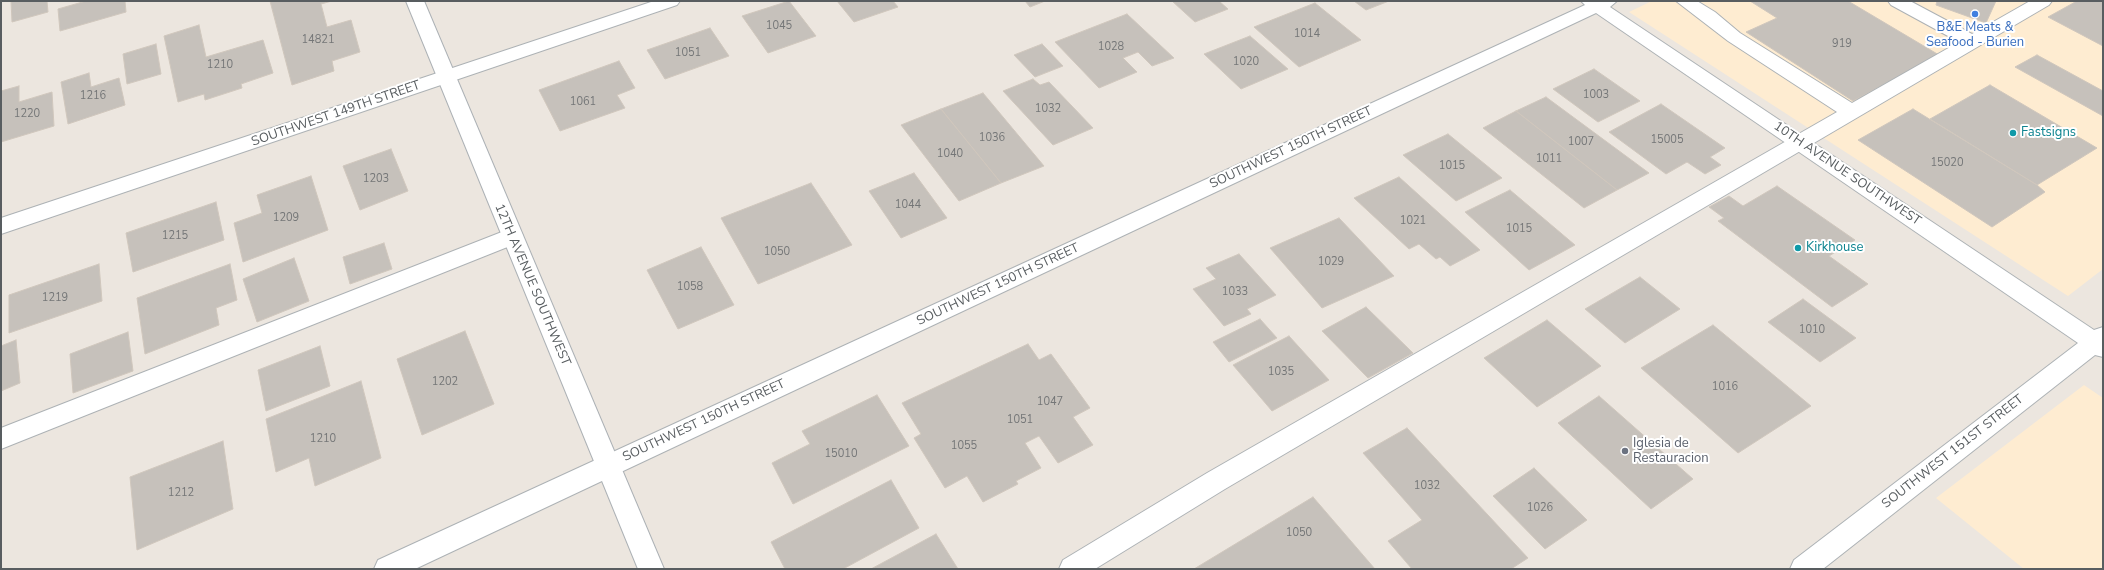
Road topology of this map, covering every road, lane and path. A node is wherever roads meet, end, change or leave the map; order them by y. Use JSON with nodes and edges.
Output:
{"nodes":[{"id":1,"x":415,"y":1,"type":"edge"},
{"id":2,"x":671,"y":1,"type":"edge"},
{"id":3,"x":1685,"y":1,"type":"edge"},
{"id":4,"x":1897,"y":1,"type":"edge"},
{"id":5,"x":2043,"y":1,"type":"edge"},
{"id":6,"x":1599,"y":3,"type":"edge"},
{"id":7,"x":1973,"y":42,"type":"junction"},
{"id":8,"x":445,"y":77,"type":"junction"},
{"id":9,"x":1852,"y":112,"type":"junction"},
{"id":10,"x":1800,"y":143,"type":"junction"},
{"id":11,"x":1,"y":226,"type":"edge"},
{"id":12,"x":512,"y":236,"type":"junction"},
{"id":13,"x":2100,"y":342,"type":"edge"},
{"id":14,"x":1,"y":439,"type":"edge"},
{"id":15,"x":607,"y":466,"type":"junction"},
{"id":16,"x":387,"y":569,"type":"edge"},
{"id":17,"x":650,"y":569,"type":"edge"},
{"id":18,"x":1072,"y":569,"type":"edge"},
{"id":19,"x":1803,"y":569,"type":"edge"}],
"edges":[{"from":1,"to":8,"type":"street","name":"12TH AVENUE SOUTHWEST"},
{"from":2,"to":8,"type":"street","name":"SOUTHWEST 149TH STREET"},
{"from":3,"to":9,"type":"street"},
{"from":4,"to":7,"type":"street"},
{"from":5,"to":7,"type":"street"},
{"from":6,"to":10,"type":"street","name":"10TH AVENUE SOUTHWEST"},
{"from":6,"to":15,"type":"street","name":"SOUTHWEST 150TH STREET"},
{"from":7,"to":9,"type":"street"},
{"from":8,"to":11,"type":"street","name":"SOUTHWEST 149TH STREET"},
{"from":8,"to":12,"type":"street","name":"12TH AVENUE SOUTHWEST"},
{"from":9,"to":10,"type":"street"},
{"from":10,"to":13,"type":"street","name":"10TH AVENUE SOUTHWEST"},
{"from":10,"to":18,"type":"street"},
{"from":12,"to":14,"type":"street"},
{"from":12,"to":15,"type":"street","name":"12TH AVENUE SOUTHWEST"},
{"from":13,"to":19,"type":"street","name":"SOUTHWEST 151ST STREET"},
{"from":15,"to":16,"type":"street","name":"SOUTHWEST 150TH STREET"},
{"from":15,"to":17,"type":"street","name":"12TH AVENUE SOUTHWEST"}]}
